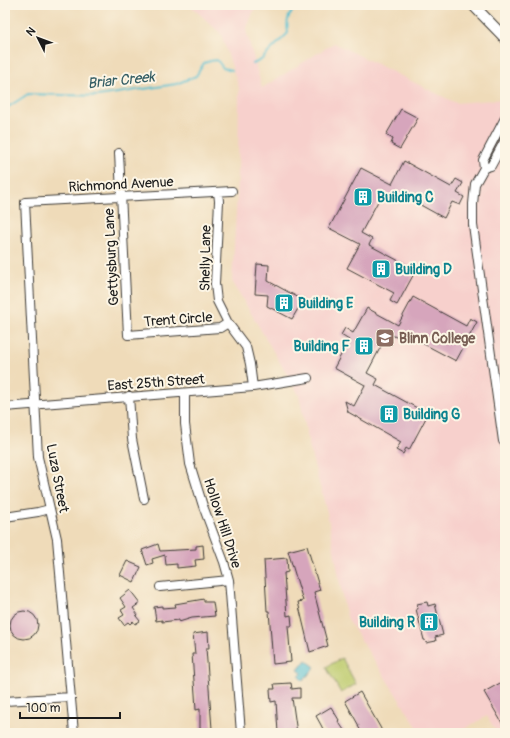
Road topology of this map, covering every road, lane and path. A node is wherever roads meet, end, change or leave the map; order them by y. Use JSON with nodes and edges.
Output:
{"nodes":[{"id":1,"x":473,"y":5,"type":"edge"},
{"id":2,"x":505,"y":38,"type":"edge"},
{"id":3,"x":505,"y":118,"type":"edge"},
{"id":4,"x":505,"y":140,"type":"edge"},
{"id":5,"x":119,"y":153,"type":"dead end"},
{"id":6,"x":484,"y":168,"type":"junction"},
{"id":7,"x":232,"y":191,"type":"dead end"},
{"id":8,"x":218,"y":192,"type":"junction"},
{"id":9,"x":121,"y":197,"type":"junction"},
{"id":10,"x":25,"y":202,"type":"joint"},
{"id":11,"x":228,"y":323,"type":"junction"},
{"id":12,"x":128,"y":336,"type":"joint"},
{"id":13,"x":308,"y":378,"type":"dead end"},
{"id":14,"x":253,"y":387,"type":"junction"},
{"id":15,"x":185,"y":393,"type":"junction"},
{"id":16,"x":129,"y":396,"type":"junction"},
{"id":17,"x":35,"y":404,"type":"junction"},
{"id":18,"x":5,"y":407,"type":"edge"},
{"id":19,"x":505,"y":440,"type":"edge"},
{"id":20,"x":144,"y":499,"type":"dead end"},
{"id":21,"x":50,"y":509,"type":"junction"},
{"id":22,"x":5,"y":517,"type":"edge"},
{"id":23,"x":229,"y":580,"type":"junction"},
{"id":24,"x":160,"y":587,"type":"dead end"},
{"id":25,"x":71,"y":697,"type":"junction"},
{"id":26,"x":5,"y":701,"type":"edge"},
{"id":27,"x":74,"y":733,"type":"edge"},
{"id":28,"x":241,"y":733,"type":"edge"}],
"edges":[{"from":1,"to":2,"type":"main road"},
{"from":3,"to":6,"type":"street"},
{"from":4,"to":6,"type":"street"},
{"from":5,"to":9,"type":"street","name":"Gettysburg Lane"},
{"from":6,"to":19,"type":"street"},
{"from":7,"to":8,"type":"street","name":"Richmond Avenue"},
{"from":8,"to":9,"type":"street","name":"Richmond Avenue"},
{"from":8,"to":11,"type":"street","name":"Shelly Lane"},
{"from":9,"to":10,"type":"street","name":"Richmond Avenue"},
{"from":9,"to":12,"type":"street","name":"Gettysburg Lane"},
{"from":10,"to":17,"type":"street","name":"Luza Street"},
{"from":11,"to":12,"type":"street","name":"Trent Circle"},
{"from":11,"to":14,"type":"street","name":"Shelly Lane"},
{"from":13,"to":14,"type":"street","name":"East 25th Street"},
{"from":14,"to":15,"type":"street","name":"East 25th Street"},
{"from":15,"to":16,"type":"street","name":"East 25th Street"},
{"from":15,"to":23,"type":"street","name":"Hollow Hill Drive"},
{"from":16,"to":17,"type":"street","name":"East 25th Street"},
{"from":16,"to":20,"type":"street"},
{"from":17,"to":18,"type":"street","name":"East 25th Street"},
{"from":17,"to":21,"type":"street","name":"Luza Street"},
{"from":21,"to":22,"type":"street"},
{"from":21,"to":25,"type":"street","name":"Luza Street"},
{"from":23,"to":24,"type":"street"},
{"from":23,"to":28,"type":"street","name":"Hollow Hill Drive"},
{"from":25,"to":26,"type":"street"},
{"from":25,"to":27,"type":"street","name":"Luza Street"}]}
